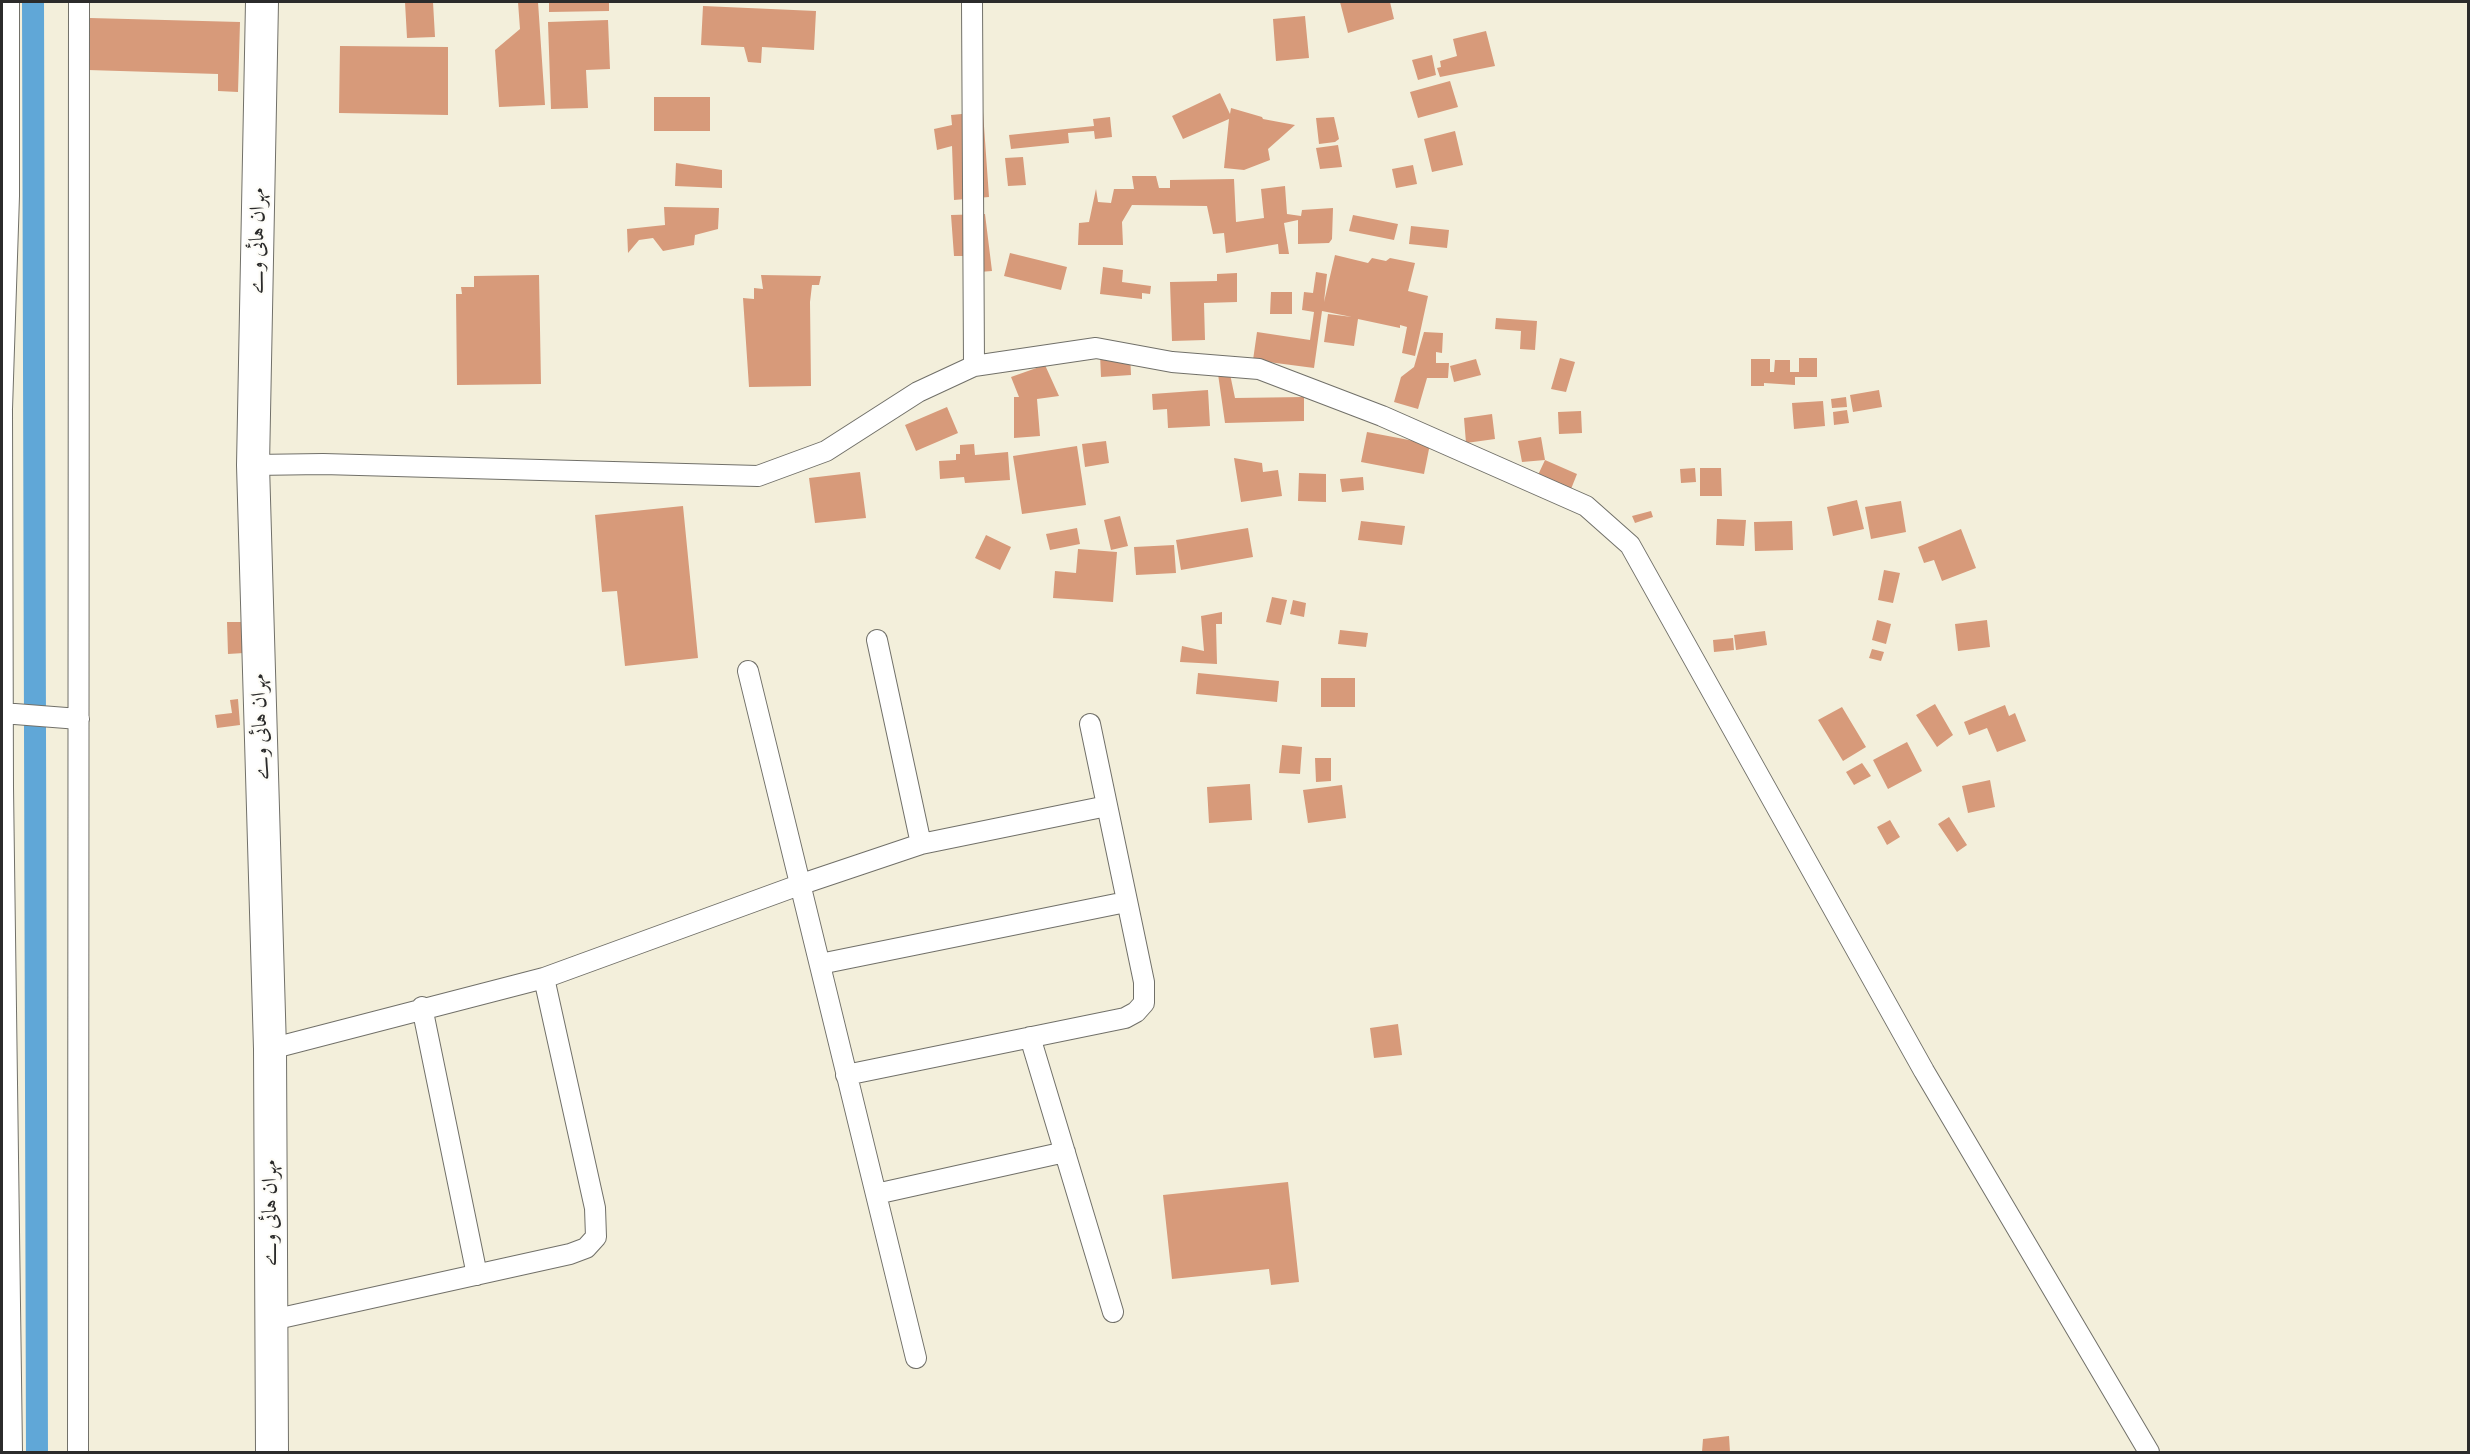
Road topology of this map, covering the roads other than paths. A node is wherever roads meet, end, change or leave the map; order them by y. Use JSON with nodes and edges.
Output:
{"nodes":[{"id":1,"x":9,"y":2,"type":"edge"},
{"id":2,"x":79,"y":2,"type":"edge"},
{"id":3,"x":262,"y":2,"type":"edge"},
{"id":4,"x":972,"y":2,"type":"edge"},
{"id":5,"x":974,"y":366,"type":"junction"},
{"id":6,"x":2,"y":409,"type":"edge"},
{"id":7,"x":2,"y":422,"type":"edge"},
{"id":8,"x":253,"y":465,"type":"junction"},
{"id":9,"x":2,"y":630,"type":"edge"},
{"id":10,"x":877,"y":639,"type":"dead end"},
{"id":11,"x":748,"y":671,"type":"dead end"},
{"id":12,"x":9,"y":714,"type":"edge"},
{"id":13,"x":78,"y":719,"type":"junction"},
{"id":14,"x":1090,"y":724,"type":"dead end"},
{"id":15,"x":1107,"y":806,"type":"junction"},
{"id":16,"x":921,"y":844,"type":"junction"},
{"id":17,"x":3,"y":853,"type":"edge"},
{"id":18,"x":799,"y":885,"type":"junction"},
{"id":19,"x":1126,"y":902,"type":"junction"},
{"id":20,"x":4,"y":936,"type":"edge"},
{"id":21,"x":820,"y":964,"type":"junction"},
{"id":22,"x":543,"y":978,"type":"junction"},
{"id":23,"x":422,"y":1007,"type":"junction"},
{"id":24,"x":1030,"y":1037,"type":"junction"},
{"id":25,"x":270,"y":1048,"type":"junction"},
{"id":26,"x":846,"y":1075,"type":"junction"},
{"id":27,"x":5,"y":1136,"type":"edge"},
{"id":28,"x":1065,"y":1152,"type":"junction"},
{"id":29,"x":876,"y":1194,"type":"junction"},
{"id":30,"x":477,"y":1275,"type":"junction"},
{"id":31,"x":1113,"y":1312,"type":"dead end"},
{"id":32,"x":272,"y":1320,"type":"junction"},
{"id":33,"x":916,"y":1358,"type":"dead end"},
{"id":34,"x":12,"y":1452,"type":"edge"},
{"id":35,"x":78,"y":1452,"type":"edge"},
{"id":36,"x":272,"y":1452,"type":"edge"},
{"id":37,"x":2149,"y":1452,"type":"edge"}],
"edges":[{"from":1,"to":6,"type":"street"},
{"from":2,"to":13,"type":"street"},
{"from":3,"to":8,"type":"main road","name":"مہران ہائی وے"},
{"from":4,"to":5,"type":"street"},
{"from":5,"to":8,"type":"street"},
{"from":5,"to":37,"type":"street"},
{"from":6,"to":7,"type":"street"},
{"from":7,"to":9,"type":"street"},
{"from":8,"to":25,"type":"main road","name":"مہران ہائی وے"},
{"from":9,"to":12,"type":"street"},
{"from":10,"to":16,"type":"street"},
{"from":11,"to":18,"type":"street"},
{"from":12,"to":13,"type":"street"},
{"from":12,"to":17,"type":"street"},
{"from":13,"to":35,"type":"street"},
{"from":14,"to":15,"type":"street"},
{"from":15,"to":16,"type":"street"},
{"from":15,"to":19,"type":"street"},
{"from":16,"to":18,"type":"street"},
{"from":17,"to":20,"type":"street"},
{"from":18,"to":21,"type":"street"},
{"from":18,"to":22,"type":"street"},
{"from":19,"to":21,"type":"street"},
{"from":19,"to":24,"type":"street"},
{"from":20,"to":27,"type":"street"},
{"from":21,"to":26,"type":"street"},
{"from":22,"to":23,"type":"street"},
{"from":22,"to":30,"type":"street"},
{"from":23,"to":25,"type":"street"},
{"from":23,"to":30,"type":"street"},
{"from":24,"to":26,"type":"street"},
{"from":24,"to":28,"type":"street"},
{"from":25,"to":32,"type":"main road","name":"مہران ہائی وے"},
{"from":26,"to":29,"type":"street"},
{"from":27,"to":34,"type":"street"},
{"from":28,"to":29,"type":"street"},
{"from":28,"to":31,"type":"street"},
{"from":29,"to":33,"type":"street"},
{"from":30,"to":32,"type":"street"},
{"from":32,"to":36,"type":"main road","name":"مہران ہائی وے"}]}
